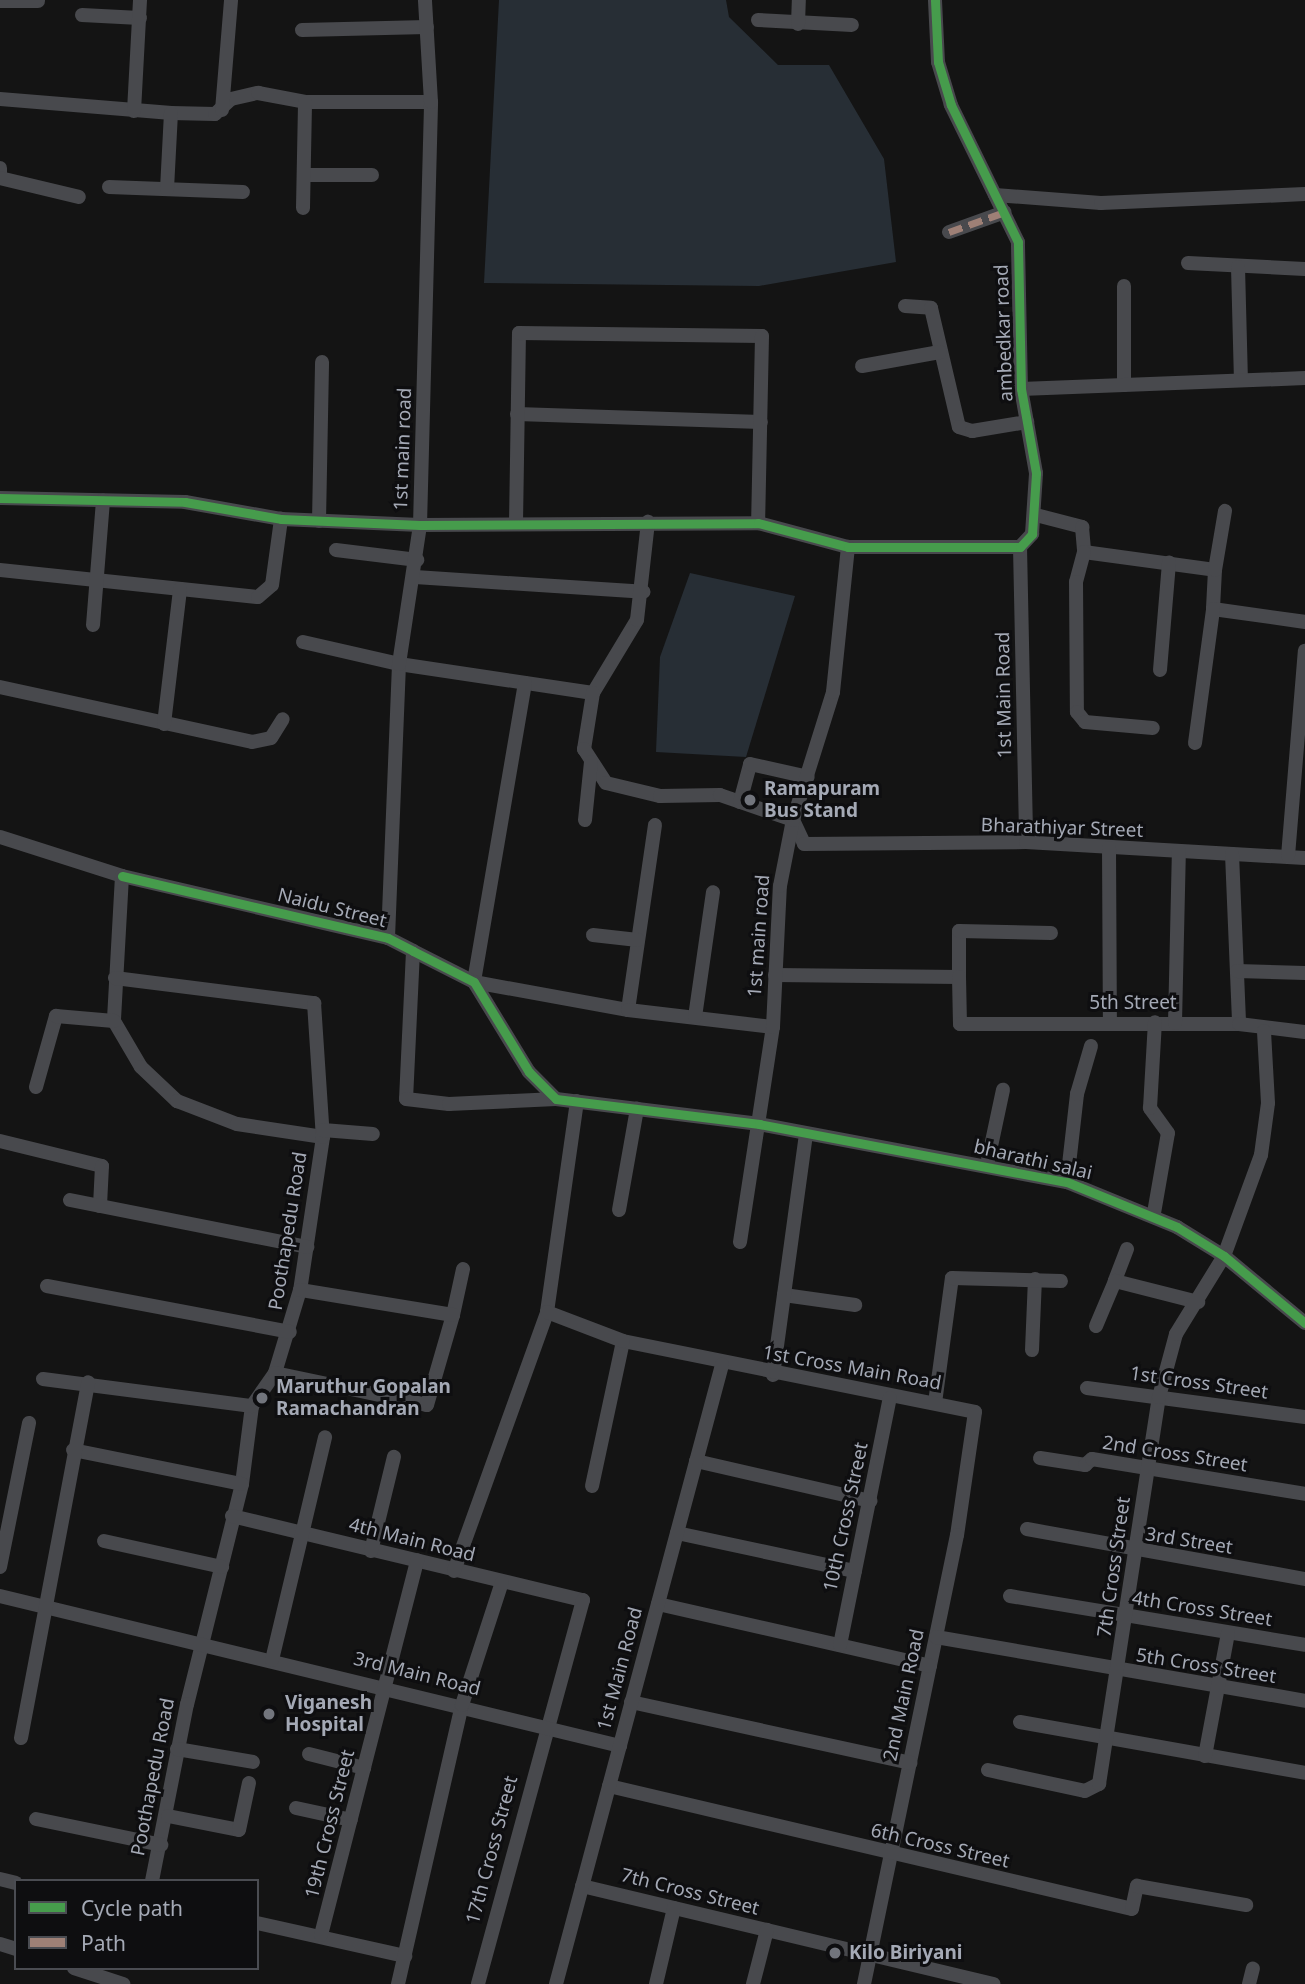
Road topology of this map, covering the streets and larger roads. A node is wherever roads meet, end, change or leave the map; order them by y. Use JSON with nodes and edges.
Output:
{"nodes":[{"id":1,"x":140,"y":0,"type":"edge"},
{"id":2,"x":231,"y":0,"type":"edge"},
{"id":3,"x":425,"y":0,"type":"edge"},
{"id":4,"x":799,"y":0,"type":"edge"},
{"id":5,"x":935,"y":0,"type":"edge"},
{"id":6,"x":0,"y":1,"type":"edge"},
{"id":7,"x":38,"y":1,"type":"edge"},
{"id":8,"x":82,"y":15,"type":"dead end"},
{"id":9,"x":140,"y":18,"type":"junction"},
{"id":10,"x":758,"y":20,"type":"dead end"},
{"id":11,"x":798,"y":24,"type":"junction"},
{"id":12,"x":852,"y":25,"type":"dead end"},
{"id":13,"x":427,"y":27,"type":"junction"},
{"id":14,"x":302,"y":30,"type":"dead end"},
{"id":15,"x":0,"y":99,"type":"edge"},
{"id":16,"x":305,"y":102,"type":"junction"},
{"id":17,"x":431,"y":102,"type":"junction"},
{"id":18,"x":134,"y":111,"type":"junction"},
{"id":19,"x":221,"y":111,"type":"junction"},
{"id":20,"x":171,"y":113,"type":"junction"},
{"id":21,"x":0,"y":168,"type":"edge"},
{"id":22,"x":304,"y":175,"type":"junction"},
{"id":23,"x":372,"y":175,"type":"dead end"},
{"id":24,"x":0,"y":178,"type":"edge"},
{"id":25,"x":109,"y":187,"type":"dead end"},
{"id":26,"x":167,"y":189,"type":"junction"},
{"id":27,"x":243,"y":192,"type":"dead end"},
{"id":28,"x":1305,"y":194,"type":"edge"},
{"id":29,"x":995,"y":195,"type":"junction"},
{"id":30,"x":79,"y":197,"type":"dead end"},
{"id":31,"x":303,"y":208,"type":"dead end"},
{"id":32,"x":1005,"y":212,"type":"junction"},
{"id":33,"x":949,"y":232,"type":"dead end"},
{"id":34,"x":1188,"y":263,"type":"dead end"},
{"id":35,"x":1238,"y":267,"type":"junction"},
{"id":36,"x":1305,"y":268,"type":"edge"},
{"id":37,"x":1124,"y":286,"type":"dead end"},
{"id":38,"x":905,"y":306,"type":"dead end"},
{"id":39,"x":940,"y":352,"type":"junction"},
{"id":40,"x":322,"y":362,"type":"dead end"},
{"id":41,"x":862,"y":366,"type":"dead end"},
{"id":42,"x":1305,"y":377,"type":"edge"},
{"id":43,"x":1241,"y":380,"type":"junction"},
{"id":44,"x":1124,"y":385,"type":"junction"},
{"id":45,"x":1021,"y":389,"type":"junction"},
{"id":46,"x":517,"y":414,"type":"junction"},
{"id":47,"x":761,"y":422,"type":"junction"},
{"id":48,"x":1027,"y":422,"type":"junction"},
{"id":49,"x":0,"y":498,"type":"edge"},
{"id":50,"x":103,"y":500,"type":"junction"},
{"id":51,"x":1225,"y":511,"type":"dead end"},
{"id":52,"x":1036,"y":514,"type":"junction"},
{"id":53,"x":281,"y":519,"type":"junction"},
{"id":54,"x":318,"y":521,"type":"junction"},
{"id":55,"x":648,"y":522,"type":"junction"},
{"id":56,"x":516,"y":523,"type":"junction"},
{"id":57,"x":758,"y":523,"type":"junction"},
{"id":58,"x":420,"y":525,"type":"junction"},
{"id":59,"x":848,"y":547,"type":"junction"},
{"id":60,"x":1020,"y":547,"type":"junction"},
{"id":61,"x":336,"y":550,"type":"dead end"},
{"id":62,"x":1084,"y":552,"type":"junction"},
{"id":63,"x":417,"y":560,"type":"junction"},
{"id":64,"x":1169,"y":562,"type":"junction"},
{"id":65,"x":0,"y":569,"type":"edge"},
{"id":66,"x":1215,"y":570,"type":"junction"},
{"id":67,"x":415,"y":577,"type":"junction"},
{"id":68,"x":96,"y":580,"type":"junction"},
{"id":69,"x":180,"y":589,"type":"junction"},
{"id":70,"x":645,"y":592,"type":"junction"},
{"id":71,"x":1213,"y":610,"type":"junction"},
{"id":72,"x":1305,"y":622,"type":"edge"},
{"id":73,"x":93,"y":625,"type":"dead end"},
{"id":74,"x":303,"y":642,"type":"dead end"},
{"id":75,"x":1305,"y":651,"type":"edge"},
{"id":76,"x":399,"y":664,"type":"junction"},
{"id":77,"x":1160,"y":670,"type":"dead end"},
{"id":78,"x":525,"y":682,"type":"junction"},
{"id":79,"x":0,"y":687,"type":"edge"},
{"id":80,"x":1303,"y":688,"type":"edge"},
{"id":81,"x":593,"y":693,"type":"junction"},
{"id":82,"x":283,"y":719,"type":"dead end"},
{"id":83,"x":164,"y":724,"type":"junction"},
{"id":84,"x":1153,"y":728,"type":"dead end"},
{"id":85,"x":1195,"y":743,"type":"dead end"},
{"id":86,"x":591,"y":762,"type":"junction"},
{"id":87,"x":808,"y":777,"type":"junction"},
{"id":88,"x":740,"y":802,"type":"junction"},
{"id":89,"x":585,"y":820,"type":"dead end"},
{"id":90,"x":793,"y":820,"type":"junction"},
{"id":91,"x":655,"y":825,"type":"dead end"},
{"id":92,"x":0,"y":837,"type":"edge"},
{"id":93,"x":1026,"y":842,"type":"junction"},
{"id":94,"x":1110,"y":848,"type":"junction"},
{"id":95,"x":1179,"y":851,"type":"junction"},
{"id":96,"x":1232,"y":854,"type":"junction"},
{"id":97,"x":1288,"y":856,"type":"junction"},
{"id":98,"x":1305,"y":858,"type":"edge"},
{"id":99,"x":122,"y":876,"type":"junction"},
{"id":100,"x":713,"y":892,"type":"dead end"},
{"id":101,"x":1051,"y":933,"type":"dead end"},
{"id":102,"x":593,"y":935,"type":"dead end"},
{"id":103,"x":388,"y":938,"type":"junction"},
{"id":104,"x":638,"y":940,"type":"junction"},
{"id":105,"x":413,"y":951,"type":"junction"},
{"id":106,"x":1237,"y":971,"type":"junction"},
{"id":107,"x":1305,"y":973,"type":"edge"},
{"id":108,"x":775,"y":975,"type":"junction"},
{"id":109,"x":959,"y":977,"type":"junction"},
{"id":110,"x":115,"y":978,"type":"junction"},
{"id":111,"x":474,"y":982,"type":"junction"},
{"id":112,"x":628,"y":1010,"type":"junction"},
{"id":113,"x":695,"y":1017,"type":"junction"},
{"id":114,"x":114,"y":1021,"type":"junction"},
{"id":115,"x":1110,"y":1022,"type":"junction"},
{"id":116,"x":1155,"y":1022,"type":"junction"},
{"id":117,"x":1175,"y":1023,"type":"junction"},
{"id":118,"x":1239,"y":1024,"type":"junction"},
{"id":119,"x":773,"y":1027,"type":"junction"},
{"id":120,"x":1264,"y":1031,"type":"junction"},
{"id":121,"x":1305,"y":1032,"type":"edge"},
{"id":122,"x":1091,"y":1046,"type":"dead end"},
{"id":123,"x":36,"y":1087,"type":"dead end"},
{"id":124,"x":1003,"y":1090,"type":"dead end"},
{"id":125,"x":556,"y":1099,"type":"junction"},
{"id":126,"x":577,"y":1101,"type":"junction"},
{"id":127,"x":637,"y":1109,"type":"junction"},
{"id":128,"x":759,"y":1124,"type":"junction"},
{"id":129,"x":323,"y":1134,"type":"junction"},
{"id":130,"x":373,"y":1134,"type":"dead end"},
{"id":131,"x":806,"y":1134,"type":"junction"},
{"id":132,"x":0,"y":1141,"type":"edge"},
{"id":133,"x":987,"y":1165,"type":"junction"},
{"id":134,"x":1067,"y":1182,"type":"junction"},
{"id":135,"x":70,"y":1200,"type":"dead end"},
{"id":136,"x":100,"y":1206,"type":"junction"},
{"id":137,"x":619,"y":1210,"type":"dead end"},
{"id":138,"x":1154,"y":1213,"type":"junction"},
{"id":139,"x":740,"y":1242,"type":"dead end"},
{"id":140,"x":307,"y":1247,"type":"junction"},
{"id":141,"x":1127,"y":1250,"type":"dead end"},
{"id":142,"x":1224,"y":1256,"type":"junction"},
{"id":143,"x":463,"y":1269,"type":"dead end"},
{"id":144,"x":1035,"y":1279,"type":"junction"},
{"id":145,"x":1061,"y":1280,"type":"dead end"},
{"id":146,"x":1115,"y":1281,"type":"junction"},
{"id":147,"x":47,"y":1286,"type":"dead end"},
{"id":148,"x":300,"y":1290,"type":"junction"},
{"id":149,"x":784,"y":1295,"type":"junction"},
{"id":150,"x":1198,"y":1302,"type":"junction"},
{"id":151,"x":855,"y":1305,"type":"dead end"},
{"id":152,"x":548,"y":1312,"type":"junction"},
{"id":153,"x":453,"y":1315,"type":"junction"},
{"id":154,"x":1305,"y":1323,"type":"edge"},
{"id":155,"x":1096,"y":1326,"type":"dead end"},
{"id":156,"x":290,"y":1332,"type":"junction"},
{"id":157,"x":623,"y":1341,"type":"junction"},
{"id":158,"x":1032,"y":1350,"type":"dead end"},
{"id":159,"x":722,"y":1365,"type":"junction"},
{"id":160,"x":275,"y":1373,"type":"junction"},
{"id":161,"x":773,"y":1375,"type":"junction"},
{"id":162,"x":43,"y":1379,"type":"dead end"},
{"id":163,"x":88,"y":1382,"type":"junction"},
{"id":164,"x":1087,"y":1388,"type":"dead end"},
{"id":165,"x":1159,"y":1397,"type":"junction"},
{"id":166,"x":890,"y":1398,"type":"junction"},
{"id":167,"x":935,"y":1403,"type":"junction"},
{"id":168,"x":252,"y":1406,"type":"junction"},
{"id":169,"x":975,"y":1412,"type":"joint"},
{"id":170,"x":1305,"y":1418,"type":"edge"},
{"id":171,"x":29,"y":1423,"type":"dead end"},
{"id":172,"x":325,"y":1437,"type":"dead end"},
{"id":173,"x":73,"y":1450,"type":"junction"},
{"id":174,"x":394,"y":1457,"type":"dead end"},
{"id":175,"x":1040,"y":1458,"type":"dead end"},
{"id":176,"x":696,"y":1461,"type":"junction"},
{"id":177,"x":1148,"y":1468,"type":"junction"},
{"id":178,"x":242,"y":1484,"type":"junction"},
{"id":179,"x":592,"y":1486,"type":"dead end"},
{"id":180,"x":1305,"y":1494,"type":"edge"},
{"id":181,"x":870,"y":1501,"type":"junction"},
{"id":182,"x":232,"y":1516,"type":"junction"},
{"id":183,"x":1027,"y":1529,"type":"dead end"},
{"id":184,"x":677,"y":1533,"type":"junction"},
{"id":185,"x":302,"y":1534,"type":"junction"},
{"id":186,"x":104,"y":1541,"type":"dead end"},
{"id":187,"x":371,"y":1550,"type":"junction"},
{"id":188,"x":1137,"y":1552,"type":"junction"},
{"id":189,"x":417,"y":1560,"type":"junction"},
{"id":190,"x":0,"y":1567,"type":"edge"},
{"id":191,"x":222,"y":1567,"type":"junction"},
{"id":192,"x":454,"y":1571,"type":"junction"},
{"id":193,"x":855,"y":1571,"type":"junction"},
{"id":194,"x":1305,"y":1579,"type":"edge"},
{"id":195,"x":502,"y":1582,"type":"junction"},
{"id":196,"x":1010,"y":1595,"type":"dead end"},
{"id":197,"x":0,"y":1596,"type":"edge"},
{"id":198,"x":583,"y":1600,"type":"joint"},
{"id":199,"x":658,"y":1604,"type":"junction"},
{"id":200,"x":45,"y":1605,"type":"junction"},
{"id":201,"x":1127,"y":1616,"type":"junction"},
{"id":202,"x":1228,"y":1633,"type":"junction"},
{"id":203,"x":936,"y":1637,"type":"junction"},
{"id":204,"x":204,"y":1644,"type":"junction"},
{"id":205,"x":840,"y":1645,"type":"junction"},
{"id":206,"x":1305,"y":1645,"type":"edge"},
{"id":207,"x":272,"y":1660,"type":"junction"},
{"id":208,"x":930,"y":1666,"type":"junction"},
{"id":209,"x":1118,"y":1671,"type":"junction"},
{"id":210,"x":385,"y":1686,"type":"junction"},
{"id":211,"x":1217,"y":1689,"type":"junction"},
{"id":212,"x":1305,"y":1701,"type":"edge"},
{"id":213,"x":631,"y":1702,"type":"junction"},
{"id":214,"x":462,"y":1705,"type":"junction"},
{"id":215,"x":1020,"y":1722,"type":"dead end"},
{"id":216,"x":545,"y":1727,"type":"junction"},
{"id":217,"x":21,"y":1738,"type":"dead end"},
{"id":218,"x":1107,"y":1739,"type":"junction"},
{"id":219,"x":620,"y":1746,"type":"junction"},
{"id":220,"x":177,"y":1749,"type":"junction"},
{"id":221,"x":309,"y":1754,"type":"dead end"},
{"id":222,"x":1205,"y":1756,"type":"junction"},
{"id":223,"x":253,"y":1762,"type":"dead end"},
{"id":224,"x":910,"y":1763,"type":"junction"},
{"id":225,"x":364,"y":1768,"type":"junction"},
{"id":226,"x":988,"y":1770,"type":"dead end"},
{"id":227,"x":1305,"y":1773,"type":"edge"},
{"id":228,"x":249,"y":1783,"type":"dead end"},
{"id":229,"x":609,"y":1786,"type":"junction"},
{"id":230,"x":296,"y":1808,"type":"dead end"},
{"id":231,"x":168,"y":1816,"type":"junction"},
{"id":232,"x":36,"y":1819,"type":"dead end"},
{"id":233,"x":351,"y":1820,"type":"junction"},
{"id":234,"x":162,"y":1845,"type":"junction"},
{"id":235,"x":891,"y":1856,"type":"junction"},
{"id":236,"x":153,"y":1879,"type":"edge"},
{"id":237,"x":582,"y":1886,"type":"junction"},
{"id":238,"x":1247,"y":1905,"type":"dead end"},
{"id":239,"x":674,"y":1908,"type":"junction"},
{"id":240,"x":259,"y":1923,"type":"edge"},
{"id":241,"x":767,"y":1930,"type":"junction"},
{"id":242,"x":321,"y":1935,"type":"junction"},
{"id":243,"x":870,"y":1955,"type":"junction"},
{"id":244,"x":405,"y":1956,"type":"junction"},
{"id":245,"x":1253,"y":1968,"type":"dead end"},
{"id":246,"x":83,"y":1970,"type":"edge"},
{"id":247,"x":121,"y":1980,"type":"edge"},
{"id":248,"x":398,"y":1984,"type":"edge"},
{"id":249,"x":478,"y":1984,"type":"edge"},
{"id":250,"x":556,"y":1984,"type":"edge"},
{"id":251,"x":656,"y":1984,"type":"edge"},
{"id":252,"x":754,"y":1984,"type":"edge"},
{"id":253,"x":864,"y":1984,"type":"edge"},
{"id":254,"x":994,"y":1984,"type":"edge"},
{"id":255,"x":1249,"y":1984,"type":"edge"}],
"edges":[{"from":1,"to":9,"type":"street"},
{"from":2,"to":19,"type":"street"},
{"from":3,"to":13,"type":"street","name":"1st main road"},
{"from":4,"to":11,"type":"street"},
{"from":5,"to":29,"type":"street","name":"ambedkar road"},
{"from":6,"to":7,"type":"street"},
{"from":8,"to":9,"type":"street"},
{"from":9,"to":18,"type":"street"},
{"from":10,"to":11,"type":"street"},
{"from":11,"to":12,"type":"street"},
{"from":13,"to":14,"type":"street"},
{"from":13,"to":17,"type":"street","name":"1st main road"},
{"from":15,"to":18,"type":"street"},
{"from":16,"to":17,"type":"street"},
{"from":16,"to":19,"type":"street"},
{"from":16,"to":22,"type":"street"},
{"from":17,"to":58,"type":"street","name":"1st main road"},
{"from":18,"to":20,"type":"street"},
{"from":19,"to":20,"type":"street"},
{"from":20,"to":26,"type":"street"},
{"from":21,"to":24,"type":"street"},
{"from":22,"to":23,"type":"street"},
{"from":22,"to":31,"type":"street"},
{"from":24,"to":30,"type":"street"},
{"from":25,"to":26,"type":"street"},
{"from":26,"to":27,"type":"street"},
{"from":28,"to":29,"type":"street"},
{"from":29,"to":32,"type":"street","name":"ambedkar road"},
{"from":32,"to":33,"type":"street"},
{"from":32,"to":45,"type":"street","name":"ambedkar road"},
{"from":34,"to":35,"type":"street"},
{"from":35,"to":36,"type":"street"},
{"from":35,"to":43,"type":"street"},
{"from":37,"to":44,"type":"street"},
{"from":38,"to":39,"type":"street"},
{"from":39,"to":41,"type":"street"},
{"from":39,"to":48,"type":"street"},
{"from":40,"to":54,"type":"street"},
{"from":42,"to":43,"type":"street"},
{"from":43,"to":44,"type":"street"},
{"from":44,"to":45,"type":"street"},
{"from":45,"to":48,"type":"street","name":"ambedkar road"},
{"from":46,"to":47,"type":"street"},
{"from":46,"to":47,"type":"street"},
{"from":46,"to":56,"type":"street"},
{"from":47,"to":57,"type":"street"},
{"from":48,"to":52,"type":"street","name":"ambedkar road"},
{"from":49,"to":50,"type":"street"},
{"from":50,"to":53,"type":"street"},
{"from":50,"to":68,"type":"street"},
{"from":51,"to":66,"type":"street"},
{"from":52,"to":60,"type":"street","name":"ambedkar road"},
{"from":52,"to":62,"type":"street"},
{"from":53,"to":54,"type":"street"},
{"from":53,"to":69,"type":"street"},
{"from":54,"to":58,"type":"street"},
{"from":55,"to":56,"type":"street"},
{"from":55,"to":57,"type":"street"},
{"from":55,"to":70,"type":"street"},
{"from":56,"to":58,"type":"street"},
{"from":57,"to":59,"type":"street"},
{"from":58,"to":63,"type":"street","name":"1st main road"},
{"from":59,"to":60,"type":"street"},
{"from":59,"to":87,"type":"street","name":"1st main road"},
{"from":60,"to":93,"type":"street","name":"1st Main Road"},
{"from":61,"to":63,"type":"street"},
{"from":62,"to":64,"type":"street"},
{"from":62,"to":84,"type":"street"},
{"from":63,"to":67,"type":"street","name":"1st main road"},
{"from":64,"to":66,"type":"street"},
{"from":64,"to":77,"type":"street"},
{"from":65,"to":68,"type":"street"},
{"from":66,"to":71,"type":"street"},
{"from":67,"to":70,"type":"street"},
{"from":67,"to":76,"type":"street","name":"1st main road"},
{"from":68,"to":69,"type":"street"},
{"from":68,"to":73,"type":"street"},
{"from":69,"to":83,"type":"street"},
{"from":70,"to":81,"type":"street"},
{"from":71,"to":72,"type":"street"},
{"from":71,"to":85,"type":"street"},
{"from":74,"to":76,"type":"street"},
{"from":75,"to":80,"type":"street"},
{"from":76,"to":78,"type":"street"},
{"from":76,"to":103,"type":"street","name":"1st main road"},
{"from":78,"to":81,"type":"street"},
{"from":78,"to":111,"type":"street"},
{"from":79,"to":83,"type":"street"},
{"from":80,"to":97,"type":"street"},
{"from":81,"to":86,"type":"street"},
{"from":82,"to":83,"type":"street"},
{"from":86,"to":88,"type":"street"},
{"from":86,"to":89,"type":"street"},
{"from":87,"to":88,"type":"street"},
{"from":87,"to":90,"type":"street","name":"1st main road"},
{"from":88,"to":90,"type":"street"},
{"from":90,"to":93,"type":"street","name":"Bharathiyar Street"},
{"from":90,"to":108,"type":"street","name":"1st main road"},
{"from":91,"to":104,"type":"street"},
{"from":92,"to":99,"type":"street"},
{"from":93,"to":94,"type":"street","name":"Bharathiyar Street"},
{"from":94,"to":95,"type":"street","name":"Bharathiyar Street"},
{"from":94,"to":115,"type":"street"},
{"from":95,"to":96,"type":"street","name":"Bharathiyar Street"},
{"from":95,"to":117,"type":"street"},
{"from":96,"to":97,"type":"street","name":"Bharathiyar Street"},
{"from":96,"to":106,"type":"street"},
{"from":97,"to":98,"type":"street","name":"Bharathiyar Street"},
{"from":99,"to":103,"type":"street","name":"Naidu Street"},
{"from":99,"to":110,"type":"street"},
{"from":100,"to":113,"type":"street"},
{"from":101,"to":109,"type":"street"},
{"from":102,"to":104,"type":"street"},
{"from":103,"to":105,"type":"street","name":"Naidu Street"},
{"from":104,"to":112,"type":"street"},
{"from":105,"to":111,"type":"street","name":"Naidu Street"},
{"from":105,"to":125,"type":"street"},
{"from":106,"to":107,"type":"street"},
{"from":106,"to":118,"type":"street"},
{"from":108,"to":109,"type":"street"},
{"from":108,"to":119,"type":"street","name":"1st main road"},
{"from":109,"to":115,"type":"street","name":"5th Street"},
{"from":110,"to":114,"type":"street"},
{"from":110,"to":129,"type":"street"},
{"from":111,"to":112,"type":"street"},
{"from":111,"to":125,"type":"street"},
{"from":112,"to":113,"type":"street"},
{"from":113,"to":119,"type":"street"},
{"from":114,"to":123,"type":"street"},
{"from":114,"to":129,"type":"street","name":"Poothapedu Road"},
{"from":115,"to":116,"type":"street","name":"5th Street"},
{"from":116,"to":117,"type":"street","name":"5th Street"},
{"from":116,"to":138,"type":"street"},
{"from":117,"to":118,"type":"street","name":"5th Street"},
{"from":118,"to":120,"type":"street","name":"5th Street"},
{"from":119,"to":128,"type":"street","name":"1st main road"},
{"from":120,"to":121,"type":"street","name":"5th Street"},
{"from":120,"to":142,"type":"street","name":"7th Cross Street"},
{"from":122,"to":134,"type":"street"},
{"from":124,"to":133,"type":"street"},
{"from":125,"to":126,"type":"street"},
{"from":126,"to":127,"type":"street"},
{"from":126,"to":152,"type":"street"},
{"from":127,"to":128,"type":"street"},
{"from":127,"to":137,"type":"street"},
{"from":128,"to":131,"type":"street","name":"bharathi salai"},
{"from":128,"to":139,"type":"street","name":"1st main road"},
{"from":129,"to":130,"type":"street"},
{"from":129,"to":140,"type":"street","name":"Poothapedu Road"},
{"from":131,"to":133,"type":"street","name":"bharathi salai"},
{"from":131,"to":149,"type":"street"},
{"from":132,"to":136,"type":"street"},
{"from":133,"to":134,"type":"street","name":"bharathi salai"},
{"from":134,"to":138,"type":"street","name":"bharathi salai"},
{"from":135,"to":136,"type":"street"},
{"from":136,"to":140,"type":"street"},
{"from":138,"to":142,"type":"street","name":"bharathi salai"},
{"from":140,"to":148,"type":"street","name":"Poothapedu Road"},
{"from":141,"to":146,"type":"street"},
{"from":142,"to":150,"type":"street","name":"7th Cross Street"},
{"from":142,"to":154,"type":"street","name":"bharathi salai"},
{"from":143,"to":153,"type":"street"},
{"from":144,"to":145,"type":"street"},
{"from":144,"to":158,"type":"street"},
{"from":144,"to":167,"type":"street"},
{"from":146,"to":150,"type":"street"},
{"from":146,"to":155,"type":"street"},
{"from":147,"to":156,"type":"street"},
{"from":148,"to":153,"type":"street"},
{"from":148,"to":156,"type":"street","name":"Poothapedu Road"},
{"from":149,"to":151,"type":"street"},
{"from":149,"to":161,"type":"street"},
{"from":150,"to":165,"type":"street","name":"7th Cross Street"},
{"from":152,"to":157,"type":"street","name":"1st Cross Main Road"},
{"from":152,"to":192,"type":"street"},
{"from":153,"to":160,"type":"street"},
{"from":156,"to":160,"type":"street","name":"Poothapedu Road"},
{"from":157,"to":159,"type":"street","name":"1st Cross Main Road"},
{"from":157,"to":179,"type":"street"},
{"from":159,"to":161,"type":"street","name":"1st Cross Main Road"},
{"from":159,"to":176,"type":"street","name":"1st Main Road"},
{"from":160,"to":168,"type":"street","name":"Poothapedu Road"},
{"from":161,"to":166,"type":"street","name":"1st Cross Main Road"},
{"from":162,"to":163,"type":"street"},
{"from":163,"to":168,"type":"street"},
{"from":163,"to":173,"type":"street"},
{"from":164,"to":165,"type":"street","name":"1st Cross Street"},
{"from":165,"to":170,"type":"street","name":"1st Cross Street"},
{"from":165,"to":177,"type":"street","name":"7th Cross Street"},
{"from":166,"to":167,"type":"street","name":"1st Cross Main Road"},
{"from":166,"to":181,"type":"street","name":"10th Cross Street"},
{"from":167,"to":169,"type":"street","name":"1st Cross Main Road"},
{"from":168,"to":178,"type":"street","name":"Poothapedu Road"},
{"from":169,"to":203,"type":"street","name":"2nd Main Road"},
{"from":171,"to":190,"type":"street"},
{"from":172,"to":185,"type":"street"},
{"from":173,"to":178,"type":"street"},
{"from":173,"to":200,"type":"street"},
{"from":174,"to":187,"type":"street"},
{"from":175,"to":177,"type":"street","name":"2nd Cross Street"},
{"from":176,"to":181,"type":"street"},
{"from":176,"to":184,"type":"street","name":"1st Main Road"},
{"from":177,"to":180,"type":"street","name":"2nd Cross Street"},
{"from":177,"to":188,"type":"street","name":"7th Cross Street"},
{"from":178,"to":182,"type":"street","name":"Poothapedu Road"},
{"from":181,"to":193,"type":"street","name":"10th Cross Street"},
{"from":182,"to":185,"type":"street","name":"4th Main Road"},
{"from":182,"to":191,"type":"street","name":"Poothapedu Road"},
{"from":183,"to":188,"type":"street","name":"3rd Street"},
{"from":184,"to":193,"type":"street"},
{"from":184,"to":199,"type":"street","name":"1st Main Road"},
{"from":185,"to":187,"type":"street","name":"4th Main Road"},
{"from":185,"to":207,"type":"street"},
{"from":186,"to":191,"type":"street"},
{"from":187,"to":189,"type":"street","name":"4th Main Road"},
{"from":188,"to":194,"type":"street","name":"3rd Street"},
{"from":188,"to":201,"type":"street","name":"7th Cross Street"},
{"from":189,"to":192,"type":"street","name":"4th Main Road"},
{"from":189,"to":210,"type":"street","name":"19th Cross Street"},
{"from":191,"to":204,"type":"street","name":"Poothapedu Road"},
{"from":192,"to":195,"type":"street","name":"4th Main Road"},
{"from":193,"to":205,"type":"street","name":"10th Cross Street"},
{"from":195,"to":198,"type":"street","name":"4th Main Road"},
{"from":195,"to":214,"type":"street"},
{"from":196,"to":201,"type":"street","name":"4th Cross Street"},
{"from":197,"to":200,"type":"street","name":"3rd Main Road"},
{"from":198,"to":216,"type":"street","name":"17th Cross Street"},
{"from":199,"to":205,"type":"street"},
{"from":199,"to":213,"type":"street","name":"1st Main Road"},
{"from":200,"to":204,"type":"street","name":"3rd Main Road"},
{"from":200,"to":217,"type":"street"},
{"from":201,"to":202,"type":"street","name":"4th Cross Street"},
{"from":201,"to":209,"type":"street","name":"7th Cross Street"},
{"from":202,"to":206,"type":"street","name":"4th Cross Street"},
{"from":202,"to":211,"type":"street"},
{"from":203,"to":208,"type":"street","name":"2nd Main Road"},
{"from":203,"to":209,"type":"street","name":"5th Cross Street"},
{"from":204,"to":207,"type":"street","name":"3rd Main Road"},
{"from":204,"to":220,"type":"street","name":"Poothapedu Road"},
{"from":205,"to":208,"type":"street"},
{"from":207,"to":210,"type":"street","name":"3rd Main Road"},
{"from":208,"to":224,"type":"street","name":"2nd Main Road"},
{"from":209,"to":211,"type":"street","name":"5th Cross Street"},
{"from":209,"to":218,"type":"street","name":"7th Cross Street"},
{"from":210,"to":214,"type":"street","name":"3rd Main Road"},
{"from":210,"to":225,"type":"street","name":"19th Cross Street"},
{"from":211,"to":212,"type":"street","name":"5th Cross Street"},
{"from":211,"to":222,"type":"street"},
{"from":213,"to":219,"type":"street","name":"1st Main Road"},
{"from":213,"to":224,"type":"street"},
{"from":214,"to":216,"type":"street","name":"3rd Main Road"},
{"from":214,"to":244,"type":"street"},
{"from":215,"to":218,"type":"street"},
{"from":216,"to":219,"type":"street","name":"3rd Main Road"},
{"from":216,"to":249,"type":"street","name":"17th Cross Street"},
{"from":218,"to":222,"type":"street"},
{"from":218,"to":226,"type":"street","name":"7th Cross Street"},
{"from":219,"to":229,"type":"street","name":"1st Main Road"},
{"from":220,"to":223,"type":"street"},
{"from":220,"to":231,"type":"street","name":"Poothapedu Road"},
{"from":221,"to":225,"type":"street"},
{"from":222,"to":227,"type":"street"},
{"from":224,"to":235,"type":"street","name":"2nd Main Road"},
{"from":225,"to":233,"type":"street","name":"19th Cross Street"},
{"from":228,"to":231,"type":"street"},
{"from":229,"to":235,"type":"street","name":"6th Cross Street"},
{"from":229,"to":237,"type":"street","name":"1st Main Road"},
{"from":230,"to":233,"type":"street"},
{"from":231,"to":234,"type":"street","name":"Poothapedu Road"},
{"from":232,"to":234,"type":"street"},
{"from":233,"to":242,"type":"street","name":"19th Cross Street"},
{"from":234,"to":236,"type":"street","name":"Poothapedu Road"},
{"from":235,"to":238,"type":"street","name":"6th Cross Street"},
{"from":235,"to":243,"type":"street","name":"2nd Main Road"},
{"from":237,"to":239,"type":"street","name":"7th Cross Street"},
{"from":237,"to":250,"type":"street","name":"1st Main Road"},
{"from":239,"to":241,"type":"street","name":"7th Cross Street"},
{"from":239,"to":251,"type":"street"},
{"from":240,"to":242,"type":"street"},
{"from":241,"to":243,"type":"street","name":"7th Cross Street"},
{"from":241,"to":252,"type":"street"},
{"from":242,"to":244,"type":"street"},
{"from":243,"to":253,"type":"street","name":"2nd Main Road"},
{"from":243,"to":254,"type":"street","name":"7th Cross Street"},
{"from":244,"to":248,"type":"street"},
{"from":245,"to":255,"type":"street"},
{"from":246,"to":247,"type":"street"}]}
